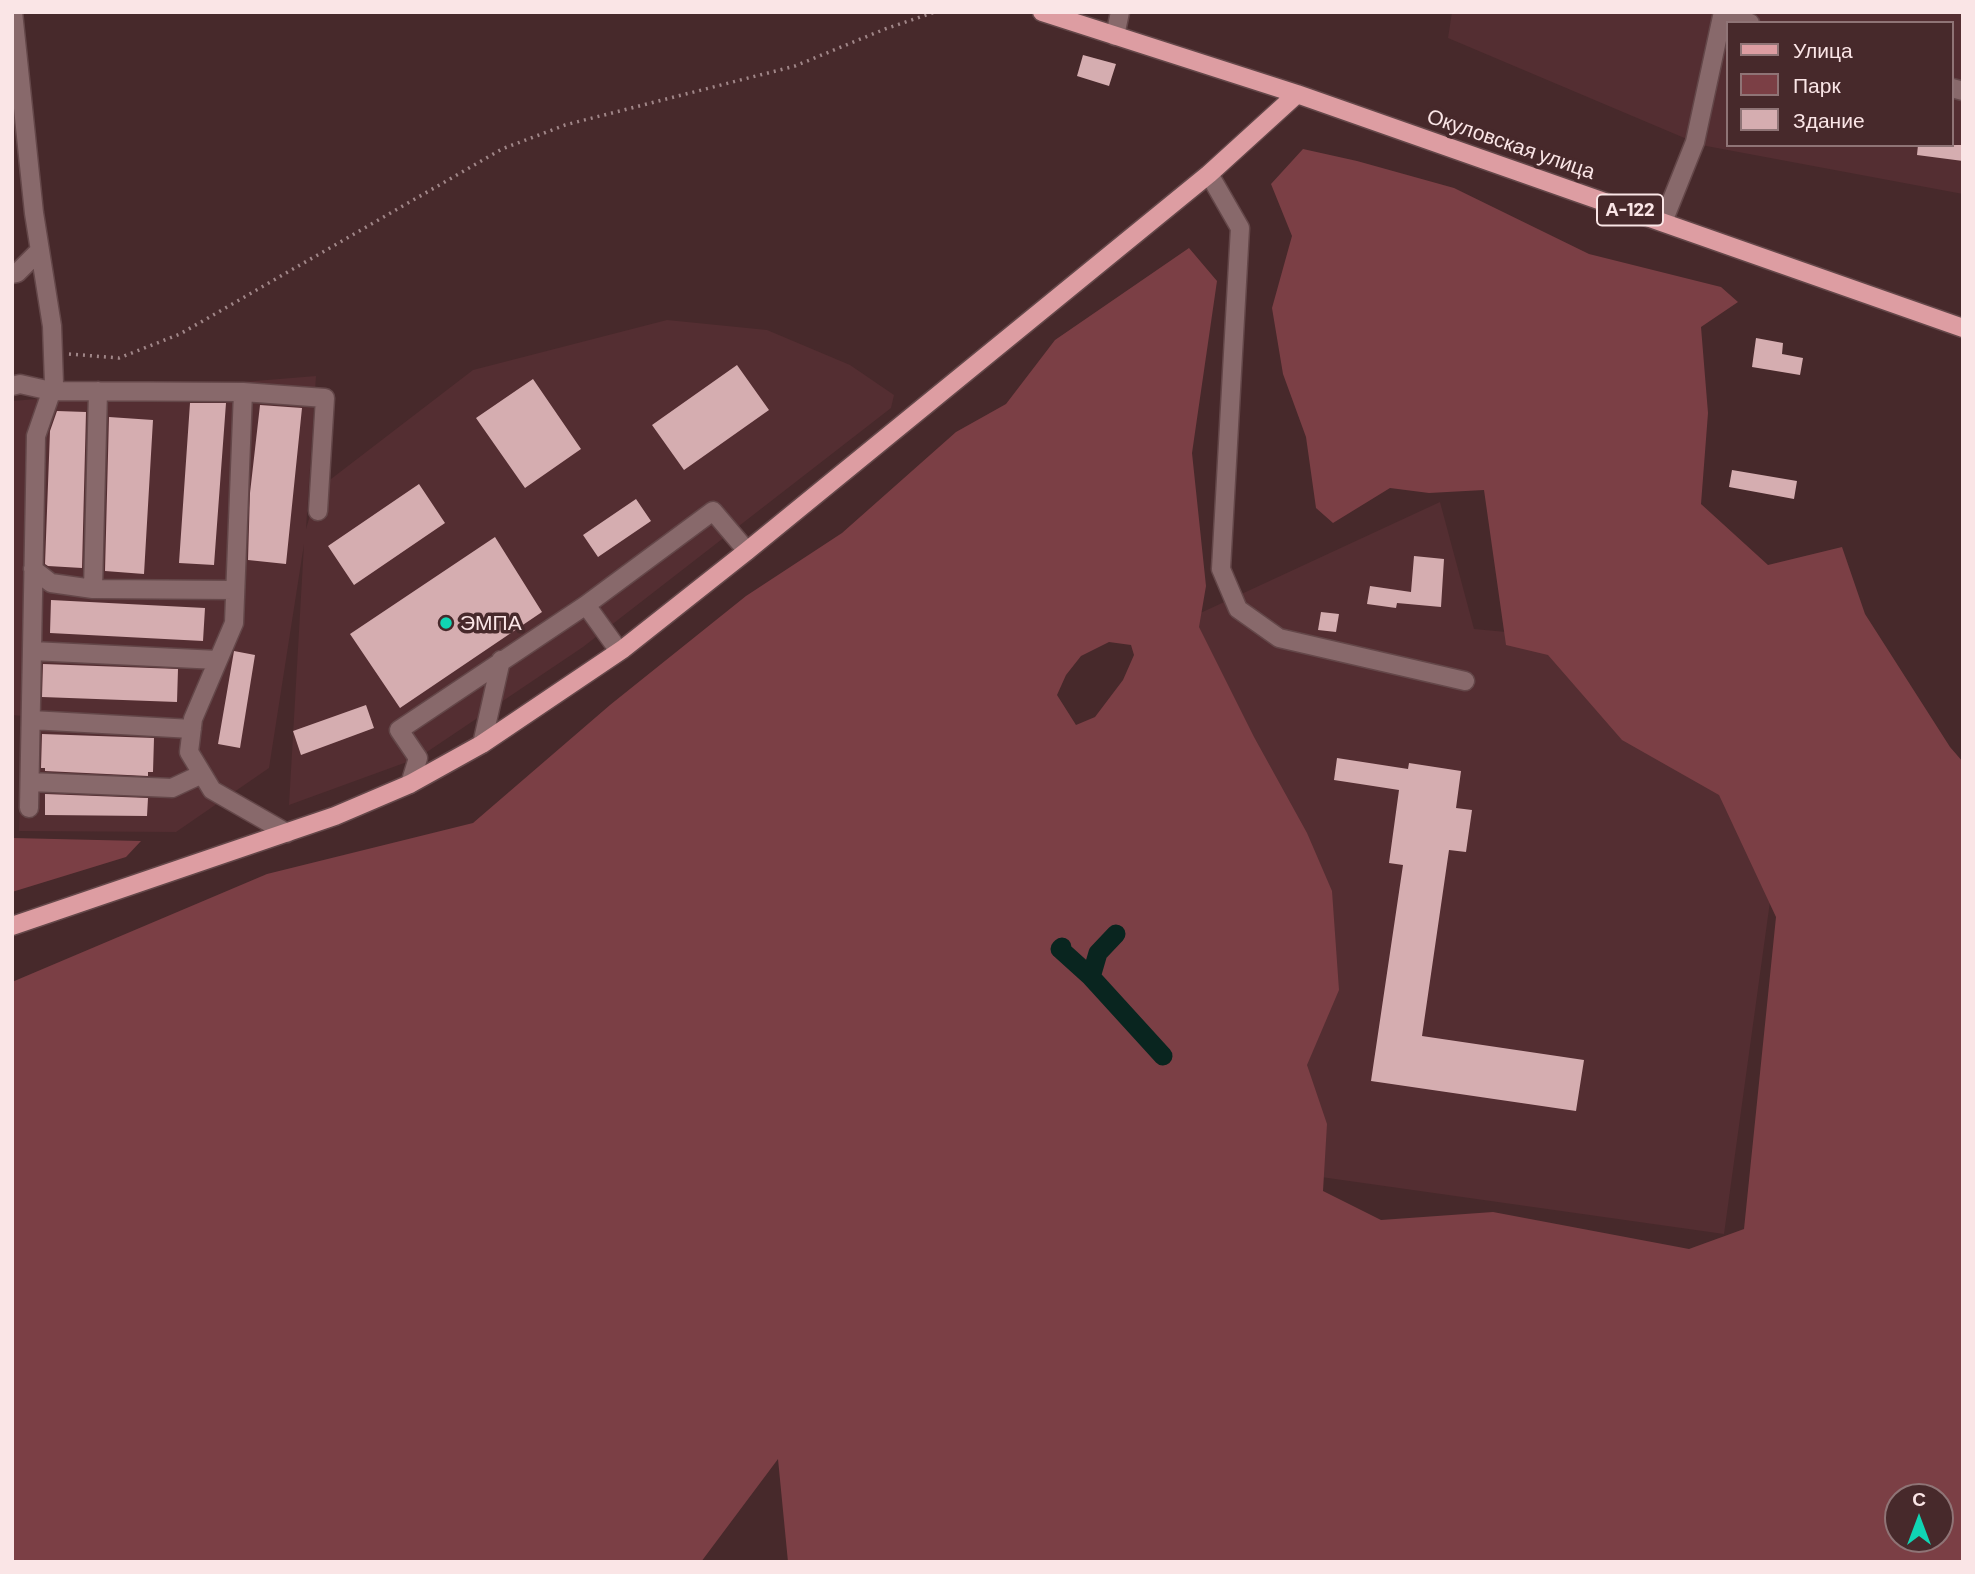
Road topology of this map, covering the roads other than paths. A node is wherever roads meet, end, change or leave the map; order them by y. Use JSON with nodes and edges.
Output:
{"nodes":[{"id":1,"x":13,"y":12,"type":"edge"},
{"id":2,"x":1042,"y":12,"type":"edge"},
{"id":3,"x":1120,"y":12,"type":"edge"},
{"id":4,"x":1723,"y":13,"type":"edge"},
{"id":5,"x":1745,"y":21,"type":"edge"},
{"id":6,"x":1115,"y":36,"type":"junction"},
{"id":7,"x":1297,"y":93,"type":"junction"},
{"id":8,"x":1209,"y":174,"type":"junction"},
{"id":9,"x":1663,"y":222,"type":"junction"},
{"id":10,"x":40,"y":250,"type":"junction"},
{"id":11,"x":12,"y":274,"type":"edge"},
{"id":12,"x":1963,"y":328,"type":"edge"},
{"id":13,"x":12,"y":386,"type":"edge"},
{"id":14,"x":52,"y":387,"type":"junction"},
{"id":15,"x":98,"y":391,"type":"junction"},
{"id":16,"x":243,"y":392,"type":"junction"},
{"id":17,"x":318,"y":511,"type":"dead end"},
{"id":18,"x":747,"y":551,"type":"junction"},
{"id":19,"x":33,"y":569,"type":"junction"},
{"id":20,"x":93,"y":589,"type":"junction"},
{"id":21,"x":235,"y":590,"type":"junction"},
{"id":22,"x":586,"y":605,"type":"junction"},
{"id":23,"x":32,"y":651,"type":"junction"},
{"id":24,"x":619,"y":651,"type":"junction"},
{"id":25,"x":218,"y":660,"type":"junction"},
{"id":26,"x":501,"y":660,"type":"junction"},
{"id":27,"x":1465,"y":681,"type":"dead end"},
{"id":28,"x":31,"y":720,"type":"junction"},
{"id":29,"x":192,"y":729,"type":"junction"},
{"id":30,"x":482,"y":744,"type":"junction"},
{"id":31,"x":202,"y":774,"type":"junction"},
{"id":32,"x":30,"y":782,"type":"junction"},
{"id":33,"x":410,"y":784,"type":"junction"},
{"id":34,"x":29,"y":808,"type":"dead end"},
{"id":35,"x":287,"y":833,"type":"junction"},
{"id":36,"x":12,"y":926,"type":"edge"}],
"edges":[{"from":1,"to":10,"type":"street"},
{"from":2,"to":6,"type":"main road","name":"Окуловская улица","number":"А-122"},
{"from":3,"to":6,"type":"street"},
{"from":4,"to":5,"type":"street"},
{"from":4,"to":9,"type":"street"},
{"from":6,"to":7,"type":"main road","name":"Окуловская улица","number":"А-122"},
{"from":7,"to":8,"type":"main road"},
{"from":7,"to":9,"type":"main road","name":"Окуловская улица","number":"А-122"},
{"from":8,"to":18,"type":"main road"},
{"from":8,"to":27,"type":"street"},
{"from":9,"to":12,"type":"main road","name":"Окуловская улица","number":"А-122"},
{"from":10,"to":11,"type":"street"},
{"from":10,"to":14,"type":"street"},
{"from":13,"to":14,"type":"street"},
{"from":14,"to":15,"type":"street"},
{"from":14,"to":19,"type":"street"},
{"from":15,"to":16,"type":"street"},
{"from":15,"to":20,"type":"street"},
{"from":16,"to":17,"type":"street"},
{"from":16,"to":21,"type":"street"},
{"from":18,"to":22,"type":"street"},
{"from":18,"to":24,"type":"main road"},
{"from":19,"to":20,"type":"street"},
{"from":19,"to":23,"type":"street"},
{"from":20,"to":21,"type":"street"},
{"from":21,"to":25,"type":"street"},
{"from":22,"to":24,"type":"street"},
{"from":22,"to":26,"type":"street"},
{"from":23,"to":25,"type":"street"},
{"from":23,"to":28,"type":"street"},
{"from":24,"to":30,"type":"main road"},
{"from":25,"to":29,"type":"street"},
{"from":26,"to":30,"type":"street"},
{"from":26,"to":33,"type":"street"},
{"from":28,"to":29,"type":"street"},
{"from":28,"to":32,"type":"street"},
{"from":29,"to":31,"type":"street"},
{"from":30,"to":33,"type":"main road"},
{"from":31,"to":32,"type":"street"},
{"from":31,"to":35,"type":"street"},
{"from":32,"to":34,"type":"street"},
{"from":33,"to":35,"type":"main road"},
{"from":35,"to":36,"type":"main road"}]}
